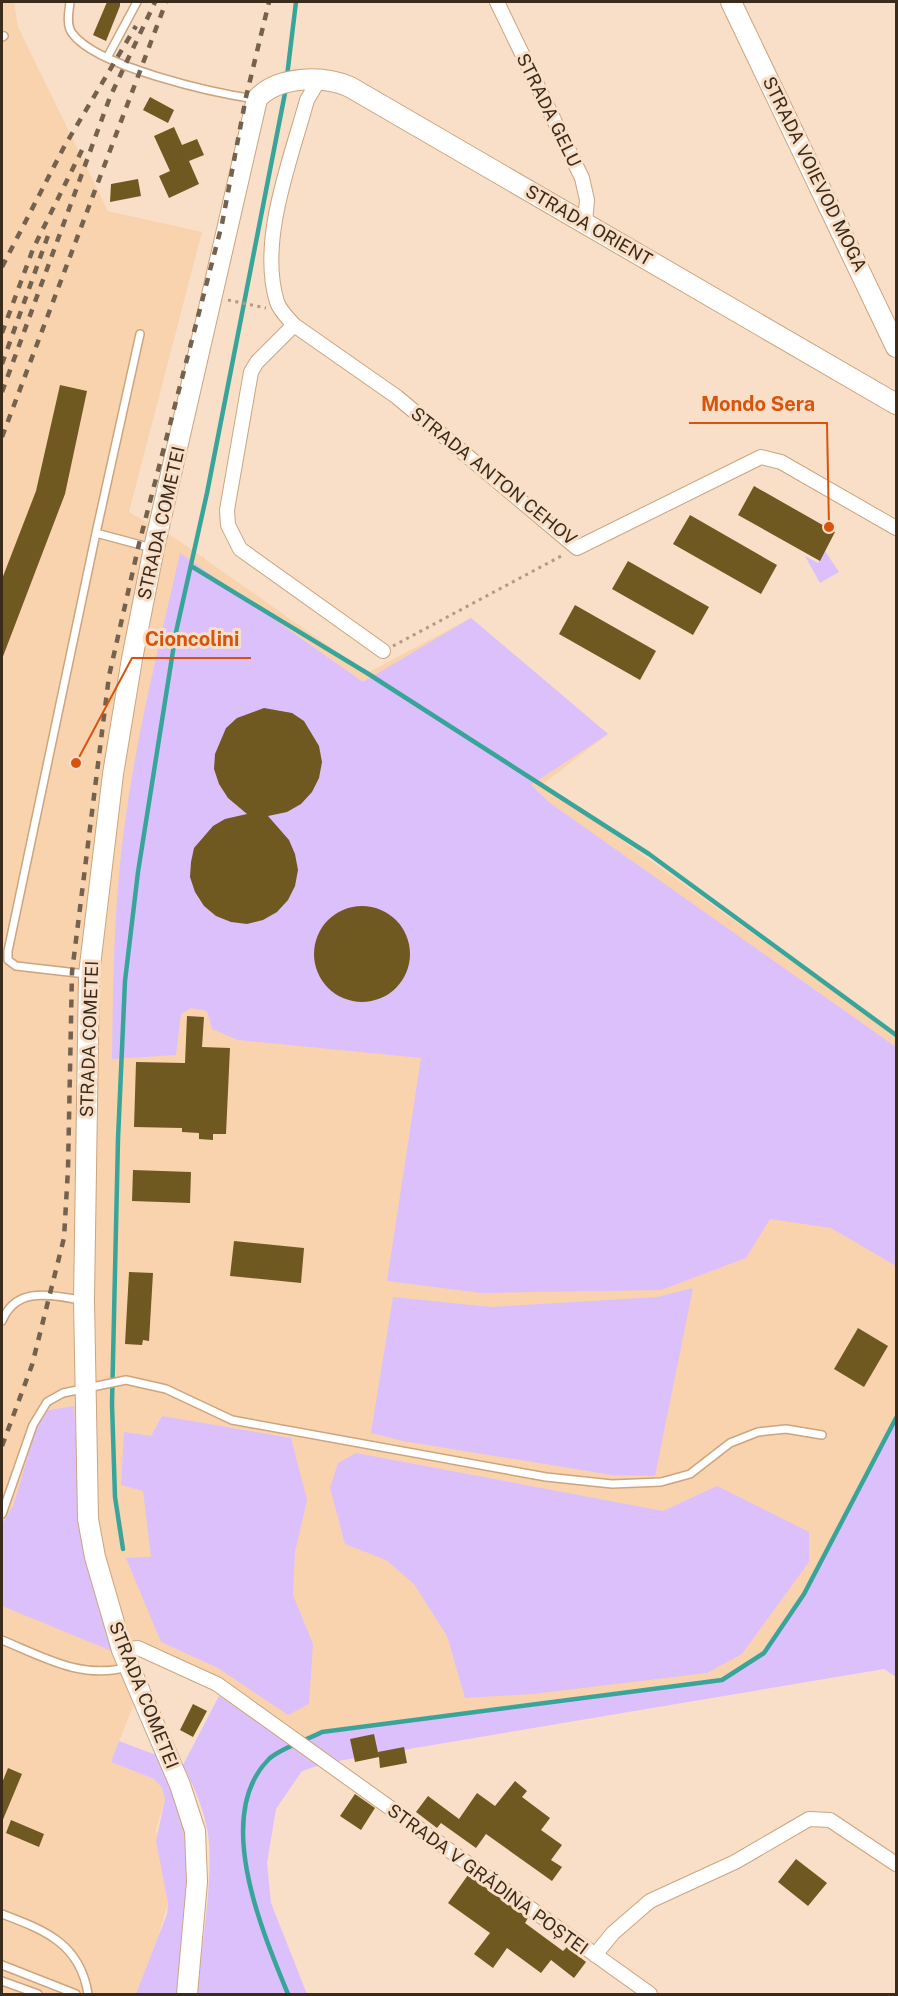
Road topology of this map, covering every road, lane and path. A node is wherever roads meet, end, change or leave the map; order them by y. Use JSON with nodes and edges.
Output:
{"nodes":[{"id":1,"x":70,"y":2,"type":"edge"},
{"id":2,"x":137,"y":2,"type":"edge"},
{"id":3,"x":497,"y":2,"type":"edge"},
{"id":4,"x":731,"y":2,"type":"edge"},
{"id":5,"x":108,"y":56,"type":"junction"},
{"id":6,"x":312,"y":80,"type":"junction"},
{"id":7,"x":264,"y":93,"type":"junction"},
{"id":8,"x":585,"y":222,"type":"junction"},
{"id":9,"x":234,"y":302,"type":"dead end"},
{"id":10,"x":261,"y":307,"type":"dead end"},
{"id":11,"x":294,"y":325,"type":"junction"},
{"id":12,"x":140,"y":334,"type":"dead end"},
{"id":13,"x":897,"y":347,"type":"edge"},
{"id":14,"x":897,"y":404,"type":"edge"},
{"id":15,"x":897,"y":528,"type":"edge"},
{"id":16,"x":96,"y":533,"type":"junction"},
{"id":17,"x":154,"y":548,"type":"junction"},
{"id":18,"x":577,"y":548,"type":"junction"},
{"id":19,"x":383,"y":651,"type":"joint"},
{"id":20,"x":89,"y":974,"type":"junction"},
{"id":21,"x":84,"y":1300,"type":"junction"},
{"id":22,"x":2,"y":1321,"type":"edge"},
{"id":23,"x":85,"y":1388,"type":"junction"},
{"id":24,"x":822,"y":1435,"type":"dead end"},
{"id":25,"x":2,"y":1514,"type":"edge"},
{"id":26,"x":2,"y":1640,"type":"edge"},
{"id":27,"x":126,"y":1658,"type":"junction"},
{"id":28,"x":897,"y":1864,"type":"edge"},
{"id":29,"x":2,"y":1914,"type":"edge"},
{"id":30,"x":595,"y":1955,"type":"junction"},
{"id":31,"x":2,"y":1965,"type":"edge"},
{"id":32,"x":2,"y":1981,"type":"edge"},
{"id":33,"x":38,"y":1995,"type":"edge"},
{"id":34,"x":76,"y":1995,"type":"edge"},
{"id":35,"x":88,"y":1995,"type":"edge"},
{"id":36,"x":187,"y":1995,"type":"edge"},
{"id":37,"x":650,"y":1995,"type":"edge"}],
"edges":[{"from":1,"to":5,"type":"lane"},
{"from":2,"to":5,"type":"lane"},
{"from":3,"to":8,"type":"street","name":"STRADA GELU"},
{"from":4,"to":13,"type":"street","name":"STRADA VOIEVOD MOGA"},
{"from":5,"to":7,"type":"lane"},
{"from":6,"to":7,"type":"street","name":"STRADA ORIENT"},
{"from":6,"to":8,"type":"street","name":"STRADA ORIENT"},
{"from":6,"to":11,"type":"street"},
{"from":7,"to":17,"type":"street","name":"STRADA COMETEI"},
{"from":8,"to":14,"type":"street","name":"STRADA ORIENT"},
{"from":9,"to":10,"type":"path"},
{"from":11,"to":18,"type":"street","name":"STRADA ANTON CEHOV"},
{"from":11,"to":19,"type":"street"},
{"from":12,"to":16,"type":"lane"},
{"from":15,"to":18,"type":"street","name":"STRADA ANTON CEHOV"},
{"from":16,"to":17,"type":"lane"},
{"from":16,"to":20,"type":"lane"},
{"from":17,"to":20,"type":"street","name":"STRADA COMETEI"},
{"from":18,"to":19,"type":"path"},
{"from":20,"to":21,"type":"street","name":"STRADA COMETEI"},
{"from":21,"to":22,"type":"lane"},
{"from":21,"to":23,"type":"street","name":"STRADA COMETEI"},
{"from":23,"to":24,"type":"lane"},
{"from":23,"to":25,"type":"lane"},
{"from":23,"to":27,"type":"street","name":"STRADA COMETEI"},
{"from":26,"to":27,"type":"lane"},
{"from":27,"to":30,"type":"street","name":"STRADA V GRĂDINA POȘTEI"},
{"from":27,"to":36,"type":"street","name":"STRADA COMETEI"},
{"from":28,"to":30,"type":"street"},
{"from":29,"to":35,"type":"lane"},
{"from":30,"to":37,"type":"street","name":"STRADA V GRĂDINA POȘTEI"},
{"from":31,"to":34,"type":"lane"},
{"from":32,"to":33,"type":"lane"}]}
